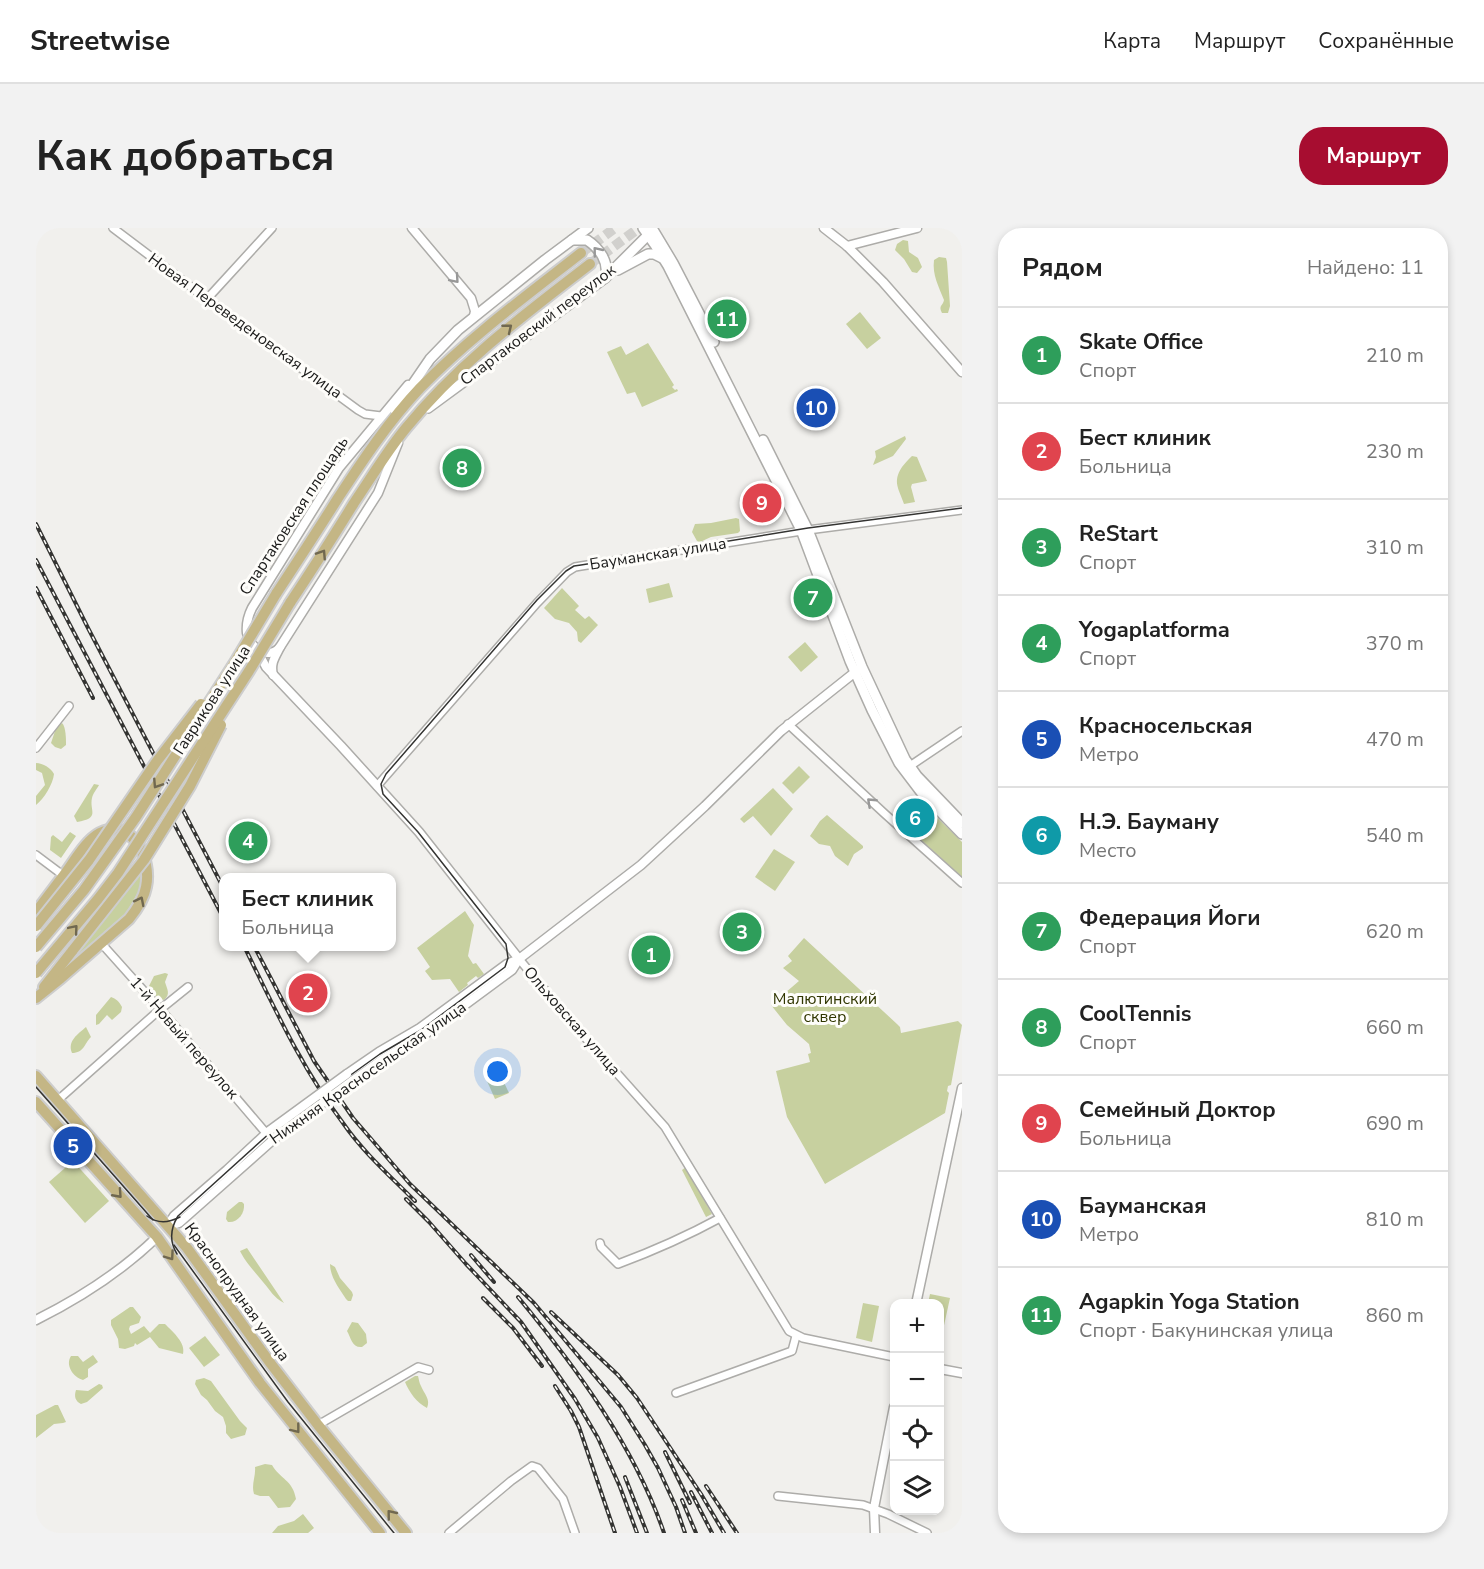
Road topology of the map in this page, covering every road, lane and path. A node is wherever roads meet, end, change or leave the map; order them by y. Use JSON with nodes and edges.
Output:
{"nodes":[{"id":1,"x":113,"y":228,"type":"edge"},
{"id":2,"x":272,"y":228,"type":"edge"},
{"id":3,"x":412,"y":228,"type":"edge"},
{"id":4,"x":588,"y":228,"type":"edge"},
{"id":5,"x":824,"y":228,"type":"edge"},
{"id":6,"x":917,"y":228,"type":"edge"},
{"id":7,"x":650,"y":230,"type":"edge"},
{"id":8,"x":572,"y":240,"type":"junction"},
{"id":9,"x":847,"y":246,"type":"junction"},
{"id":10,"x":581,"y":253,"type":"tunnel mouth"},
{"id":11,"x":663,"y":258,"type":"junction"},
{"id":12,"x":590,"y":264,"type":"tunnel mouth"},
{"id":13,"x":605,"y":278,"type":"junction"},
{"id":14,"x":207,"y":299,"type":"junction"},
{"id":15,"x":474,"y":316,"type":"junction"},
{"id":16,"x":430,"y":358,"type":"junction"},
{"id":17,"x":440,"y":369,"type":"junction"},
{"id":18,"x":962,"y":372,"type":"edge"},
{"id":19,"x":404,"y":397,"type":"junction"},
{"id":20,"x":416,"y":416,"type":"junction"},
{"id":21,"x":386,"y":417,"type":"junction"},
{"id":22,"x":401,"y":434,"type":"junction"},
{"id":23,"x":365,"y":458,"type":"junction"},
{"id":24,"x":962,"y":510,"type":"edge"},
{"id":25,"x":805,"y":530,"type":"junction"},
{"id":26,"x":280,"y":647,"type":"junction"},
{"id":27,"x":256,"y":648,"type":"junction"},
{"id":28,"x":234,"y":664,"type":"junction"},
{"id":29,"x":858,"y":670,"type":"junction"},
{"id":30,"x":249,"y":671,"type":"junction"},
{"id":31,"x":273,"y":675,"type":"junction"},
{"id":32,"x":69,"y":706,"type":"dead end"},
{"id":33,"x":788,"y":724,"type":"junction"},
{"id":34,"x":959,"y":733,"type":"edge"},
{"id":35,"x":36,"y":748,"type":"edge"},
{"id":36,"x":906,"y":768,"type":"junction"},
{"id":37,"x":377,"y":786,"type":"junction"},
{"id":38,"x":962,"y":823,"type":"edge"},
{"id":39,"x":962,"y":834,"type":"edge"},
{"id":40,"x":36,"y":855,"type":"edge"},
{"id":41,"x":64,"y":876,"type":"junction"},
{"id":42,"x":962,"y":883,"type":"edge"},
{"id":43,"x":36,"y":912,"type":"edge"},
{"id":44,"x":36,"y":926,"type":"edge"},
{"id":45,"x":100,"y":943,"type":"junction"},
{"id":46,"x":36,"y":947,"type":"edge"},
{"id":47,"x":519,"y":959,"type":"junction"},
{"id":48,"x":36,"y":973,"type":"edge"},
{"id":49,"x":188,"y":987,"type":"dead end"},
{"id":50,"x":37,"y":997,"type":"edge"},
{"id":51,"x":160,"y":1010,"type":"junction"},
{"id":52,"x":36,"y":1076,"type":"edge"},
{"id":53,"x":962,"y":1088,"type":"edge"},
{"id":54,"x":58,"y":1100,"type":"junction"},
{"id":55,"x":36,"y":1102,"type":"edge"},
{"id":56,"x":270,"y":1134,"type":"junction"},
{"id":57,"x":720,"y":1218,"type":"junction"},
{"id":58,"x":168,"y":1225,"type":"junction"},
{"id":59,"x":157,"y":1237,"type":"junction"},
{"id":60,"x":600,"y":1243,"type":"dead end"},
{"id":61,"x":917,"y":1299,"type":"edge"},
{"id":62,"x":36,"y":1320,"type":"edge"},
{"id":63,"x":796,"y":1336,"type":"junction"},
{"id":64,"x":890,"y":1356,"type":"edge"},
{"id":65,"x":429,"y":1370,"type":"dead end"},
{"id":66,"x":944,"y":1370,"type":"edge"},
{"id":67,"x":962,"y":1373,"type":"edge"},
{"id":68,"x":676,"y":1393,"type":"dead end"},
{"id":69,"x":318,"y":1425,"type":"junction"},
{"id":70,"x":890,"y":1427,"type":"edge"},
{"id":71,"x":778,"y":1496,"type":"dead end"},
{"id":72,"x":874,"y":1508,"type":"junction"},
{"id":73,"x":380,"y":1533,"type":"edge"},
{"id":74,"x":406,"y":1533,"type":"edge"},
{"id":75,"x":449,"y":1533,"type":"edge"},
{"id":76,"x":575,"y":1533,"type":"edge"},
{"id":77,"x":875,"y":1533,"type":"edge"},
{"id":78,"x":927,"y":1533,"type":"edge"}],
"edges":[{"from":1,"to":14,"type":"street","name":"Новая Переведеновская улица"},
{"from":2,"to":14,"type":"street"},
{"from":3,"to":15,"type":"street","one_way":true},
{"from":4,"to":8,"type":"main road"},
{"from":5,"to":9,"type":"street"},
{"from":6,"to":9,"type":"street"},
{"from":7,"to":11,"type":"main road"},
{"from":7,"to":13,"type":"main road","name":"Спартаковский переулок"},
{"from":7,"to":25,"type":"main road"},
{"from":13,"to":8,"type":"main road","one_way":true},
{"from":8,"to":15,"type":"main road"},
{"from":9,"to":18,"type":"street"},
{"from":10,"to":17,"type":"main road","name":"Спартаковская площадь"},
{"from":11,"to":13,"type":"main road"},
{"from":11,"to":25,"type":"main road"},
{"from":20,"to":12,"type":"main road","one_way":true},
{"from":13,"to":20,"type":"main road","name":"Спартаковский переулок"},
{"from":14,"to":21,"type":"street","name":"Новая Переведеновская улица"},
{"from":15,"to":16,"type":"main road"},
{"from":16,"to":19,"type":"main road"},
{"from":16,"to":21,"type":"street","name":"Спартаковская площадь"},
{"from":17,"to":19,"type":"street"},
{"from":17,"to":21,"type":"main road","name":"Спартаковская площадь"},
{"from":19,"to":21,"type":"street"},
{"from":19,"to":23,"type":"main road"},
{"from":20,"to":22,"type":"main road"},
{"from":21,"to":23,"type":"main road","name":"Гаврикова улица"},
{"from":21,"to":27,"type":"street","name":"Спартаковская площадь"},
{"from":22,"to":26,"type":"street"},
{"from":30,"to":22,"type":"main road","name":"Гаврикова улица","one_way":true,"bridge":true},
{"from":23,"to":28,"type":"main road","name":"Гаврикова улица","bridge":true},
{"from":24,"to":25,"type":"street","name":"Бауманская улица"},
{"from":25,"to":29,"type":"main road"},
{"from":25,"to":37,"type":"street","name":"Бауманская улица"},
{"from":26,"to":27,"type":"street"},
{"from":26,"to":31,"type":"street"},
{"from":27,"to":31,"type":"street","name":"Ольховская улица"},
{"from":28,"to":44,"type":"main road","bridge":true},
{"from":28,"to":46,"type":"main road","name":"Гаврикова улица","one_way":true,"bridge":true},
{"from":29,"to":33,"type":"street","name":"Нижняя Красносельская улица"},
{"from":29,"to":36,"type":"main road"},
{"from":48,"to":30,"type":"main road","name":"Гаврикова улица","one_way":true,"bridge":true},
{"from":30,"to":50,"type":"main road","bridge":true},
{"from":31,"to":37,"type":"street","name":"Ольховская улица"},
{"from":32,"to":35,"type":"street"},
{"from":42,"to":33,"type":"street","one_way":true},
{"from":33,"to":47,"type":"street","name":"Нижняя Красносельская улица"},
{"from":34,"to":36,"type":"street"},
{"from":36,"to":38,"type":"main road"},
{"from":36,"to":39,"type":"main road"},
{"from":37,"to":47,"type":"street","name":"Ольховская улица"},
{"from":40,"to":41,"type":"street"},
{"from":41,"to":43,"type":"main road"},
{"from":45,"to":41,"type":"main road","one_way":true},
{"from":45,"to":50,"type":"main road"},
{"from":45,"to":51,"type":"street","name":"1-й Новый переулок"},
{"from":47,"to":56,"type":"street","name":"Нижняя Красносельская улица","bridge":true},
{"from":47,"to":57,"type":"street","name":"Ольховская улица"},
{"from":49,"to":51,"type":"street"},
{"from":51,"to":54,"type":"street"},
{"from":51,"to":56,"type":"street","name":"1-й Новый переулок"},
{"from":52,"to":54,"type":"main road","name":"Краснопрудная улица"},
{"from":53,"to":61,"type":"street"},
{"from":54,"to":58,"type":"main road","name":"Краснопрудная улица"},
{"from":55,"to":59,"type":"main road","name":"Краснопрудная улица","one_way":true},
{"from":56,"to":58,"type":"street","name":"Нижняя Красносельская улица"},
{"from":57,"to":60,"type":"street"},
{"from":57,"to":63,"type":"street","name":"Ольховская улица"},
{"from":58,"to":59,"type":"main road"},
{"from":58,"to":69,"type":"main road","name":"Краснопрудная улица"},
{"from":59,"to":62,"type":"street"},
{"from":59,"to":73,"type":"main road","name":"Краснопрудная улица","one_way":true},
{"from":63,"to":64,"type":"street"},
{"from":63,"to":68,"type":"street"},
{"from":65,"to":69,"type":"street"},
{"from":66,"to":67,"type":"street"},
{"from":74,"to":69,"type":"main road","name":"Краснопрудная улица","one_way":true},
{"from":70,"to":72,"type":"street"},
{"from":71,"to":72,"type":"street"},
{"from":72,"to":77,"type":"street"},
{"from":72,"to":78,"type":"street"},
{"from":75,"to":76,"type":"street"}]}
